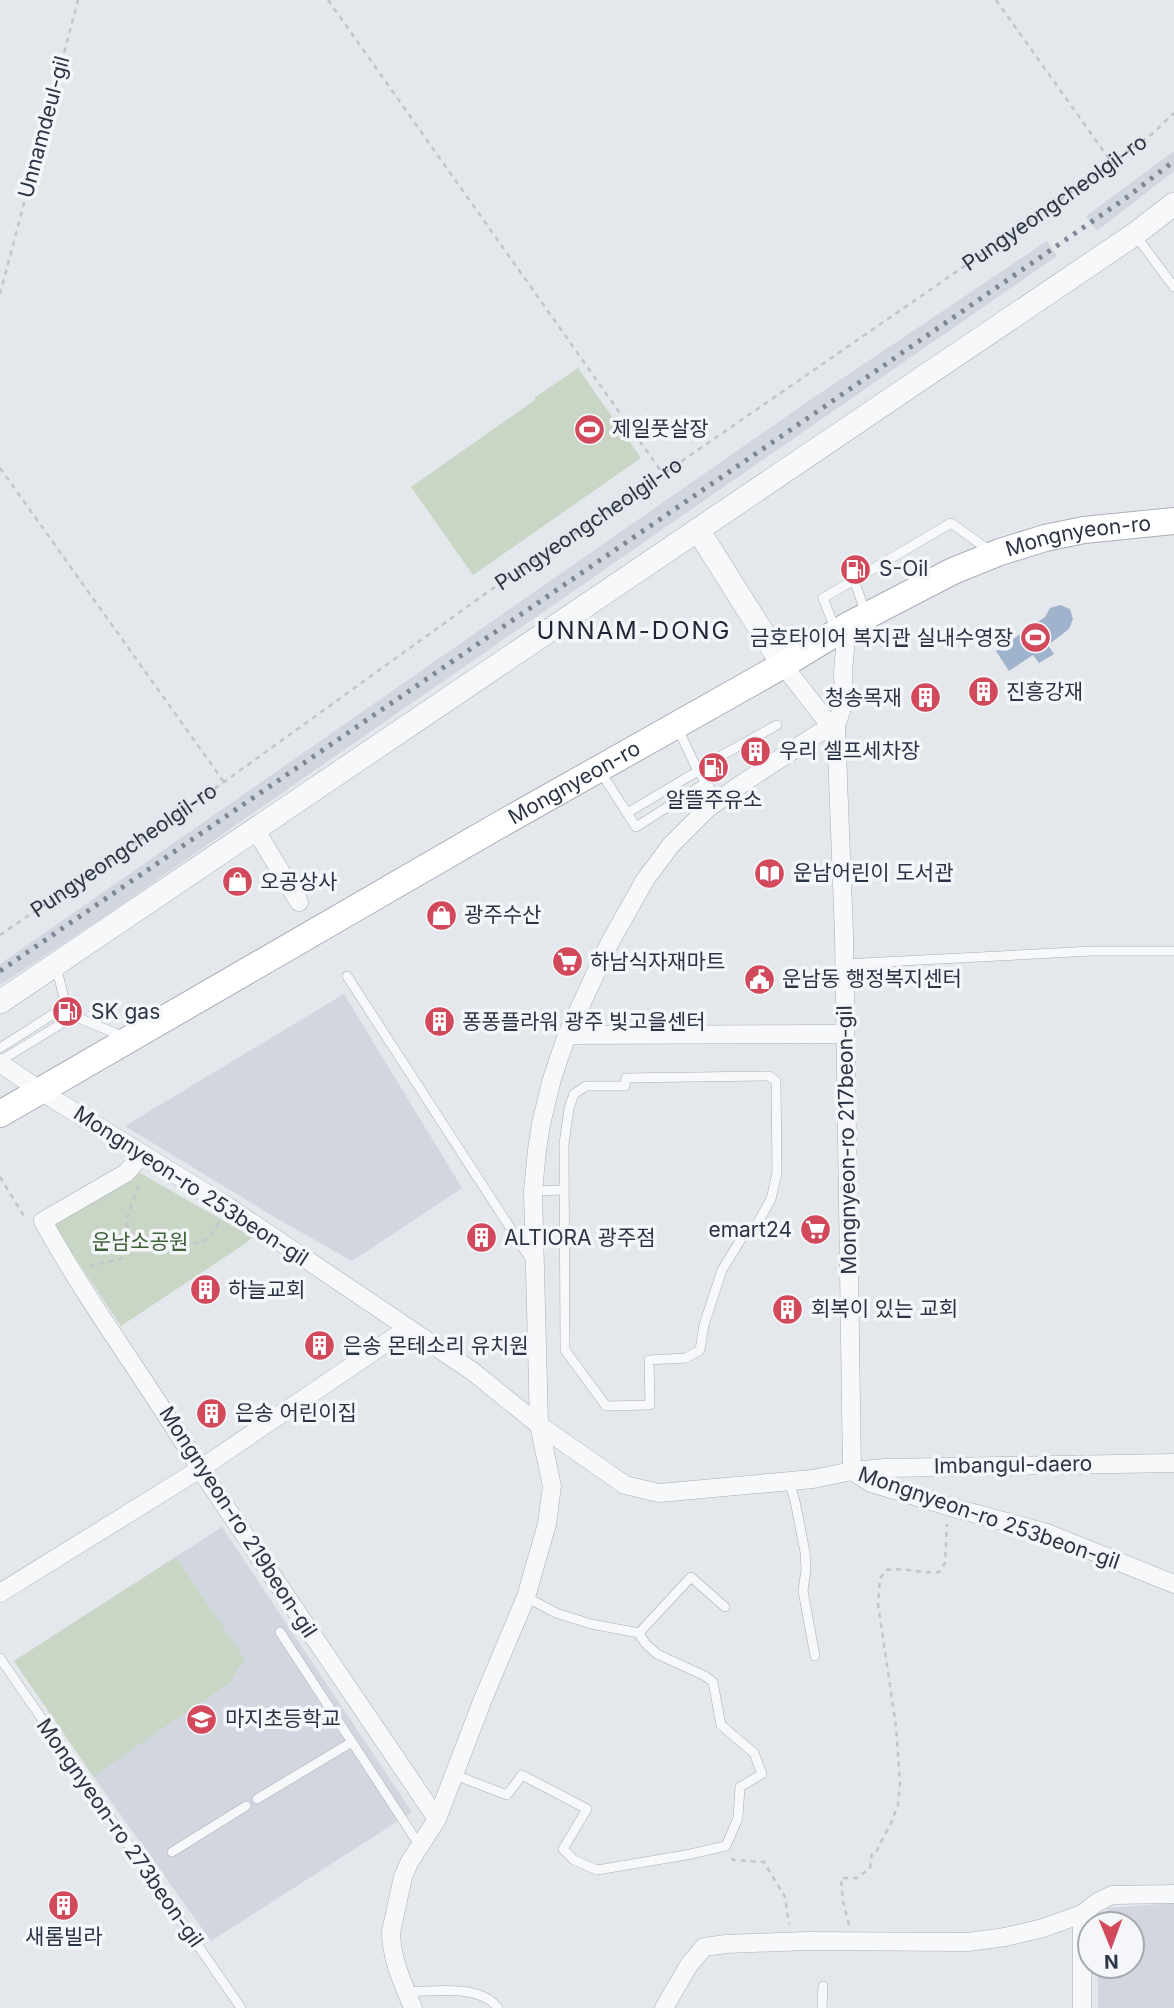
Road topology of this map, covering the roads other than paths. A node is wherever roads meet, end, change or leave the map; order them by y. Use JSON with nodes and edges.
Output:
{"nodes":[{"id":1,"x":1174,"y":204,"type":"edge"},
{"id":2,"x":1135,"y":234,"type":"junction"},
{"id":3,"x":1174,"y":287,"type":"edge"},
{"id":4,"x":1174,"y":522,"type":"edge"},
{"id":5,"x":698,"y":530,"type":"junction"},
{"id":6,"x":994,"y":554,"type":"junction"},
{"id":7,"x":854,"y":580,"type":"junction"},
{"id":8,"x":850,"y":625,"type":"junction"},
{"id":9,"x":783,"y":665,"type":"junction"},
{"id":10,"x":677,"y":725,"type":"junction"},
{"id":11,"x":777,"y":725,"type":"dead end"},
{"id":12,"x":836,"y":726,"type":"junction"},
{"id":13,"x":598,"y":769,"type":"junction"},
{"id":14,"x":697,"y":770,"type":"junction"},
{"id":15,"x":705,"y":783,"type":"junction"},
{"id":16,"x":719,"y":800,"type":"junction"},
{"id":17,"x":627,"y":813,"type":"junction"},
{"id":18,"x":256,"y":829,"type":"junction"},
{"id":19,"x":299,"y":902,"type":"dead end"},
{"id":20,"x":1174,"y":951,"type":"edge"},
{"id":21,"x":55,"y":964,"type":"junction"},
{"id":22,"x":844,"y":964,"type":"junction"},
{"id":23,"x":347,"y":976,"type":"dead end"},
{"id":24,"x":0,"y":1002,"type":"edge"},
{"id":25,"x":66,"y":1006,"type":"junction"},
{"id":26,"x":74,"y":1016,"type":"junction"},
{"id":27,"x":845,"y":1034,"type":"junction"},
{"id":28,"x":567,"y":1035,"type":"junction"},
{"id":29,"x":130,"y":1040,"type":"junction"},
{"id":30,"x":0,"y":1048,"type":"edge"},
{"id":31,"x":0,"y":1062,"type":"edge"},
{"id":32,"x":42,"y":1091,"type":"junction"},
{"id":33,"x":0,"y":1114,"type":"edge"},
{"id":34,"x":143,"y":1154,"type":"junction"},
{"id":35,"x":563,"y":1190,"type":"junction"},
{"id":36,"x":533,"y":1191,"type":"junction"},
{"id":37,"x":534,"y":1265,"type":"junction"},
{"id":38,"x":408,"y":1328,"type":"junction"},
{"id":39,"x":540,"y":1425,"type":"junction"},
{"id":40,"x":1174,"y":1463,"type":"edge"},
{"id":41,"x":200,"y":1469,"type":"junction"},
{"id":42,"x":852,"y":1471,"type":"junction"},
{"id":43,"x":789,"y":1481,"type":"junction"},
{"id":44,"x":1174,"y":1584,"type":"edge"},
{"id":45,"x":0,"y":1593,"type":"edge"},
{"id":46,"x":526,"y":1597,"type":"junction"},
{"id":47,"x":726,"y":1607,"type":"dead end"},
{"id":48,"x":280,"y":1632,"type":"dead end"},
{"id":49,"x":639,"y":1633,"type":"junction"},
{"id":50,"x":815,"y":1657,"type":"dead end"},
{"id":51,"x":0,"y":1658,"type":"edge"},
{"id":52,"x":352,"y":1742,"type":"junction"},
{"id":53,"x":455,"y":1775,"type":"junction"},
{"id":54,"x":257,"y":1800,"type":"dead end"},
{"id":55,"x":246,"y":1806,"type":"dead end"},
{"id":56,"x":437,"y":1819,"type":"junction"},
{"id":57,"x":421,"y":1847,"type":"junction"},
{"id":58,"x":172,"y":1852,"type":"dead end"},
{"id":59,"x":1174,"y":1894,"type":"edge"},
{"id":60,"x":1087,"y":1910,"type":"edge"},
{"id":61,"x":1076,"y":1916,"type":"edge"},
{"id":62,"x":1082,"y":1980,"type":"edge"},
{"id":63,"x":823,"y":1986,"type":"dead end"},
{"id":64,"x":410,"y":2000,"type":"edge"},
{"id":65,"x":241,"y":2008,"type":"edge"},
{"id":66,"x":498,"y":2008,"type":"edge"},
{"id":67,"x":664,"y":2008,"type":"edge"},
{"id":68,"x":822,"y":2008,"type":"edge"},
{"id":69,"x":1082,"y":2008,"type":"edge"}],
"edges":[{"from":1,"to":2,"type":"street"},
{"from":2,"to":3,"type":"lane"},
{"from":2,"to":5,"type":"street"},
{"from":4,"to":6,"type":"main road","name":"Mongnyeon-ro"},
{"from":5,"to":9,"type":"street"},
{"from":5,"to":18,"type":"street"},
{"from":6,"to":7,"type":"lane"},
{"from":6,"to":8,"type":"main road","name":"Mongnyeon-ro"},
{"from":7,"to":8,"type":"lane"},
{"from":7,"to":8,"type":"lane"},
{"from":8,"to":9,"type":"main road","name":"Mongnyeon-ro"},
{"from":8,"to":12,"type":"street","name":"Mongnyeon-ro 217beon-gil"},
{"from":9,"to":10,"type":"main road","name":"Mongnyeon-ro"},
{"from":9,"to":12,"type":"street"},
{"from":10,"to":13,"type":"main road","name":"Mongnyeon-ro"},
{"from":10,"to":14,"type":"lane"},
{"from":11,"to":14,"type":"lane"},
{"from":12,"to":16,"type":"street"},
{"from":12,"to":22,"type":"street","name":"Mongnyeon-ro 217beon-gil"},
{"from":13,"to":17,"type":"lane"},
{"from":13,"to":29,"type":"main road","name":"Mongnyeon-ro"},
{"from":14,"to":15,"type":"lane"},
{"from":14,"to":17,"type":"lane"},
{"from":15,"to":16,"type":"lane"},
{"from":15,"to":17,"type":"lane"},
{"from":16,"to":28,"type":"street"},
{"from":18,"to":19,"type":"street"},
{"from":18,"to":21,"type":"street"},
{"from":20,"to":22,"type":"lane"},
{"from":21,"to":24,"type":"street"},
{"from":21,"to":25,"type":"lane"},
{"from":22,"to":27,"type":"street","name":"Mongnyeon-ro 217beon-gil"},
{"from":23,"to":37,"type":"lane"},
{"from":25,"to":26,"type":"lane"},
{"from":25,"to":30,"type":"lane"},
{"from":26,"to":29,"type":"lane"},
{"from":26,"to":31,"type":"lane"},
{"from":27,"to":28,"type":"street"},
{"from":27,"to":42,"type":"street","name":"Mongnyeon-ro 217beon-gil"},
{"from":28,"to":36,"type":"street"},
{"from":29,"to":32,"type":"main road","name":"Mongnyeon-ro"},
{"from":31,"to":32,"type":"street","name":"Mongnyeon-ro 253beon-gil"},
{"from":32,"to":33,"type":"main road","name":"Mongnyeon-ro"},
{"from":32,"to":34,"type":"street","name":"Mongnyeon-ro 253beon-gil"},
{"from":34,"to":38,"type":"street","name":"Mongnyeon-ro 253beon-gil"},
{"from":34,"to":41,"type":"street","name":"Mongnyeon-ro 219beon-gil"},
{"from":35,"to":35,"type":"lane"},
{"from":35,"to":36,"type":"lane"},
{"from":36,"to":37,"type":"street"},
{"from":37,"to":39,"type":"street"},
{"from":38,"to":39,"type":"street","name":"Mongnyeon-ro 253beon-gil"},
{"from":38,"to":41,"type":"street"},
{"from":39,"to":43,"type":"street","name":"Mongnyeon-ro 253beon-gil"},
{"from":39,"to":46,"type":"street"},
{"from":40,"to":42,"type":"street","name":"Imbangul-daero"},
{"from":41,"to":45,"type":"street"},
{"from":41,"to":56,"type":"street","name":"Mongnyeon-ro 219beon-gil"},
{"from":42,"to":43,"type":"street","name":"Mongnyeon-ro 253beon-gil"},
{"from":42,"to":44,"type":"street","name":"Mongnyeon-ro 253beon-gil"},
{"from":43,"to":50,"type":"lane"},
{"from":46,"to":49,"type":"lane"},
{"from":46,"to":53,"type":"street"},
{"from":47,"to":49,"type":"lane"},
{"from":48,"to":52,"type":"lane"},
{"from":49,"to":53,"type":"lane"},
{"from":51,"to":65,"type":"lane","name":"Mongnyeon-ro 273beon-gil"},
{"from":52,"to":54,"type":"lane"},
{"from":52,"to":57,"type":"lane"},
{"from":53,"to":56,"type":"street"},
{"from":55,"to":58,"type":"lane"},
{"from":56,"to":57,"type":"street"},
{"from":57,"to":64,"type":"street"},
{"from":59,"to":60,"type":"street"},
{"from":61,"to":67,"type":"street"},
{"from":62,"to":69,"type":"street"},
{"from":63,"to":68,"type":"lane"},
{"from":64,"to":66,"type":"lane"}]}
